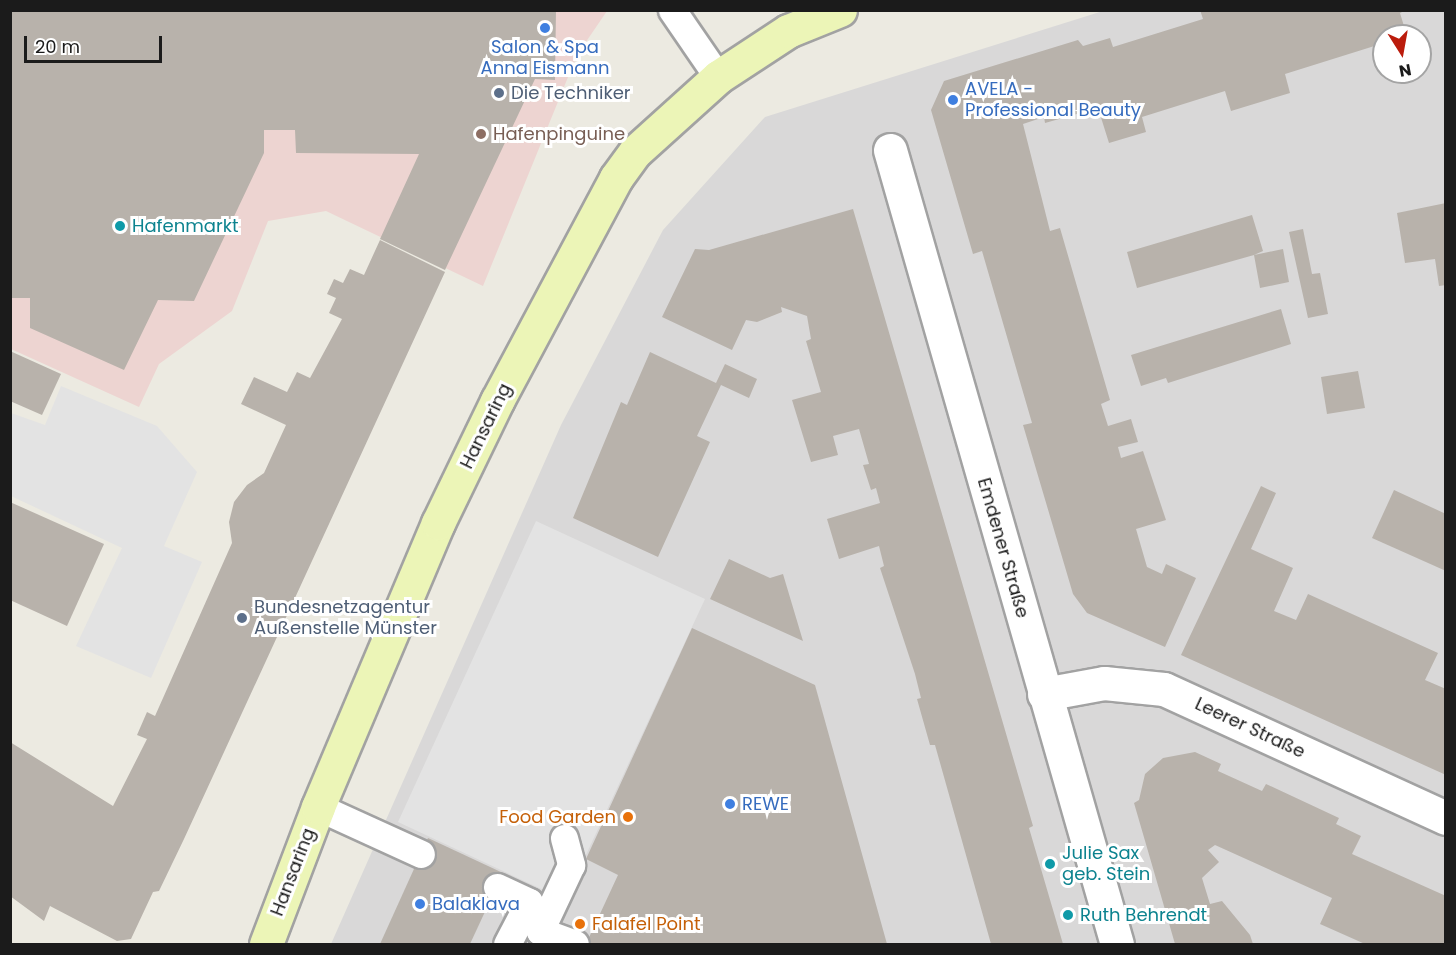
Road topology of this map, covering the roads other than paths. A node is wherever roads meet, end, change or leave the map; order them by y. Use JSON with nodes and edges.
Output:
{"nodes":[{"id":1,"x":672,"y":10,"type":"edge"},
{"id":2,"x":840,"y":10,"type":"edge"},
{"id":3,"x":718,"y":77,"type":"junction"},
{"id":4,"x":890,"y":150,"type":"dead end"},
{"id":5,"x":1044,"y":693,"type":"junction"},
{"id":6,"x":318,"y":807,"type":"junction"},
{"id":7,"x":1446,"y":818,"type":"edge"},
{"id":8,"x":564,"y":838,"type":"dead end"},
{"id":9,"x":421,"y":854,"type":"dead end"},
{"id":10,"x":497,"y":887,"type":"dead end"},
{"id":11,"x":266,"y":945,"type":"edge"},
{"id":12,"x":507,"y":945,"type":"edge"},
{"id":13,"x":575,"y":945,"type":"edge"},
{"id":14,"x":1117,"y":945,"type":"edge"}],
"edges":[{"from":1,"to":3,"type":"lane"},
{"from":2,"to":3,"type":"main road","name":"Hansaring"},
{"from":3,"to":6,"type":"main road","name":"Hansaring"},
{"from":4,"to":5,"type":"street","name":"Emdener Straße"},
{"from":5,"to":7,"type":"street","name":"Leerer Straße"},
{"from":5,"to":14,"type":"street","name":"Emdener Straße"},
{"from":6,"to":9,"type":"lane"},
{"from":6,"to":11,"type":"main road","name":"Hansaring"},
{"from":8,"to":13,"type":"lane"},
{"from":10,"to":12,"type":"lane"}]}
